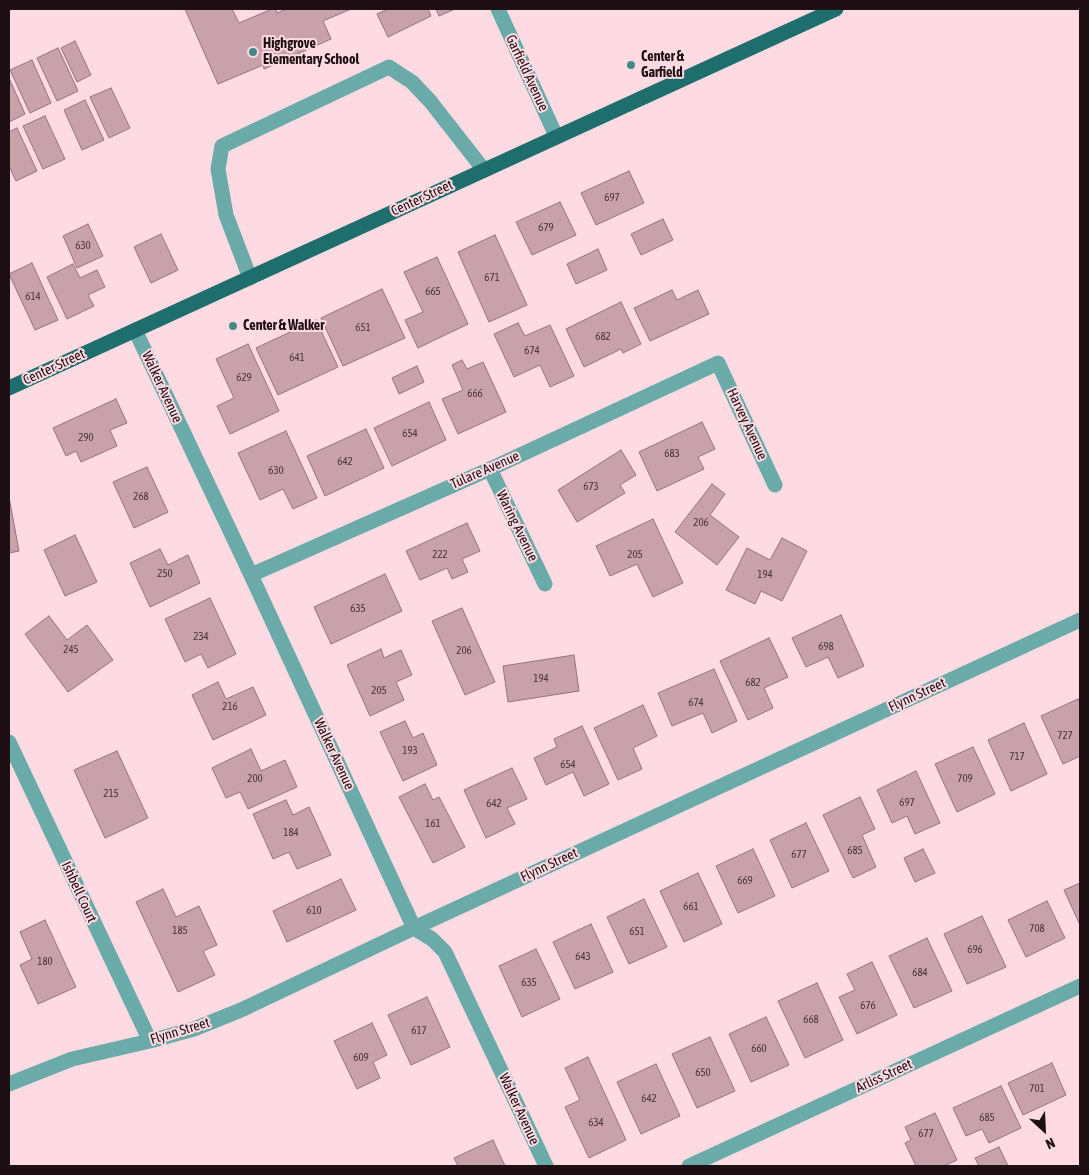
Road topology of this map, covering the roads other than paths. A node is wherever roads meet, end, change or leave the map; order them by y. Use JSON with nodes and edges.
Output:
{"nodes":[{"id":1,"x":498,"y":9,"type":"edge"},
{"id":2,"x":836,"y":9,"type":"edge"},
{"id":3,"x":556,"y":136,"type":"junction"},
{"id":4,"x":484,"y":170,"type":"junction"},
{"id":5,"x":250,"y":278,"type":"junction"},
{"id":6,"x":135,"y":330,"type":"junction"},
{"id":7,"x":718,"y":363,"type":"joint"},
{"id":8,"x":9,"y":388,"type":"edge"},
{"id":9,"x":490,"y":468,"type":"junction"},
{"id":10,"x":775,"y":485,"type":"dead end"},
{"id":11,"x":251,"y":575,"type":"junction"},
{"id":12,"x":545,"y":584,"type":"dead end"},
{"id":13,"x":1080,"y":620,"type":"edge"},
{"id":14,"x":9,"y":742,"type":"edge"},
{"id":15,"x":414,"y":928,"type":"junction"},
{"id":16,"x":1080,"y":986,"type":"edge"},
{"id":17,"x":150,"y":1041,"type":"junction"},
{"id":18,"x":9,"y":1084,"type":"edge"},
{"id":19,"x":546,"y":1166,"type":"edge"},
{"id":20,"x":688,"y":1166,"type":"edge"}],
"edges":[{"from":1,"to":3,"type":"street","name":"Garfield Avenue"},
{"from":2,"to":3,"type":"main road","name":"Center Street"},
{"from":3,"to":4,"type":"main road","name":"Center Street"},
{"from":4,"to":5,"type":"main road","name":"Center Street"},
{"from":4,"to":5,"type":"street"},
{"from":5,"to":6,"type":"main road","name":"Center Street"},
{"from":6,"to":8,"type":"main road","name":"Center Street"},
{"from":6,"to":11,"type":"street","name":"Walker Avenue"},
{"from":7,"to":9,"type":"street","name":"Tulare Avenue"},
{"from":7,"to":10,"type":"street","name":"Harvey Avenue"},
{"from":9,"to":11,"type":"street","name":"Tulare Avenue"},
{"from":9,"to":12,"type":"street","name":"Waring Avenue"},
{"from":11,"to":15,"type":"street","name":"Walker Avenue"},
{"from":13,"to":15,"type":"street","name":"Flynn Street"},
{"from":14,"to":17,"type":"street","name":"Ishbell Court"},
{"from":15,"to":17,"type":"street","name":"Flynn Street"},
{"from":15,"to":19,"type":"street","name":"Walker Avenue"},
{"from":16,"to":20,"type":"street","name":"Arliss Street"},
{"from":17,"to":18,"type":"street","name":"Flynn Street"}]}
